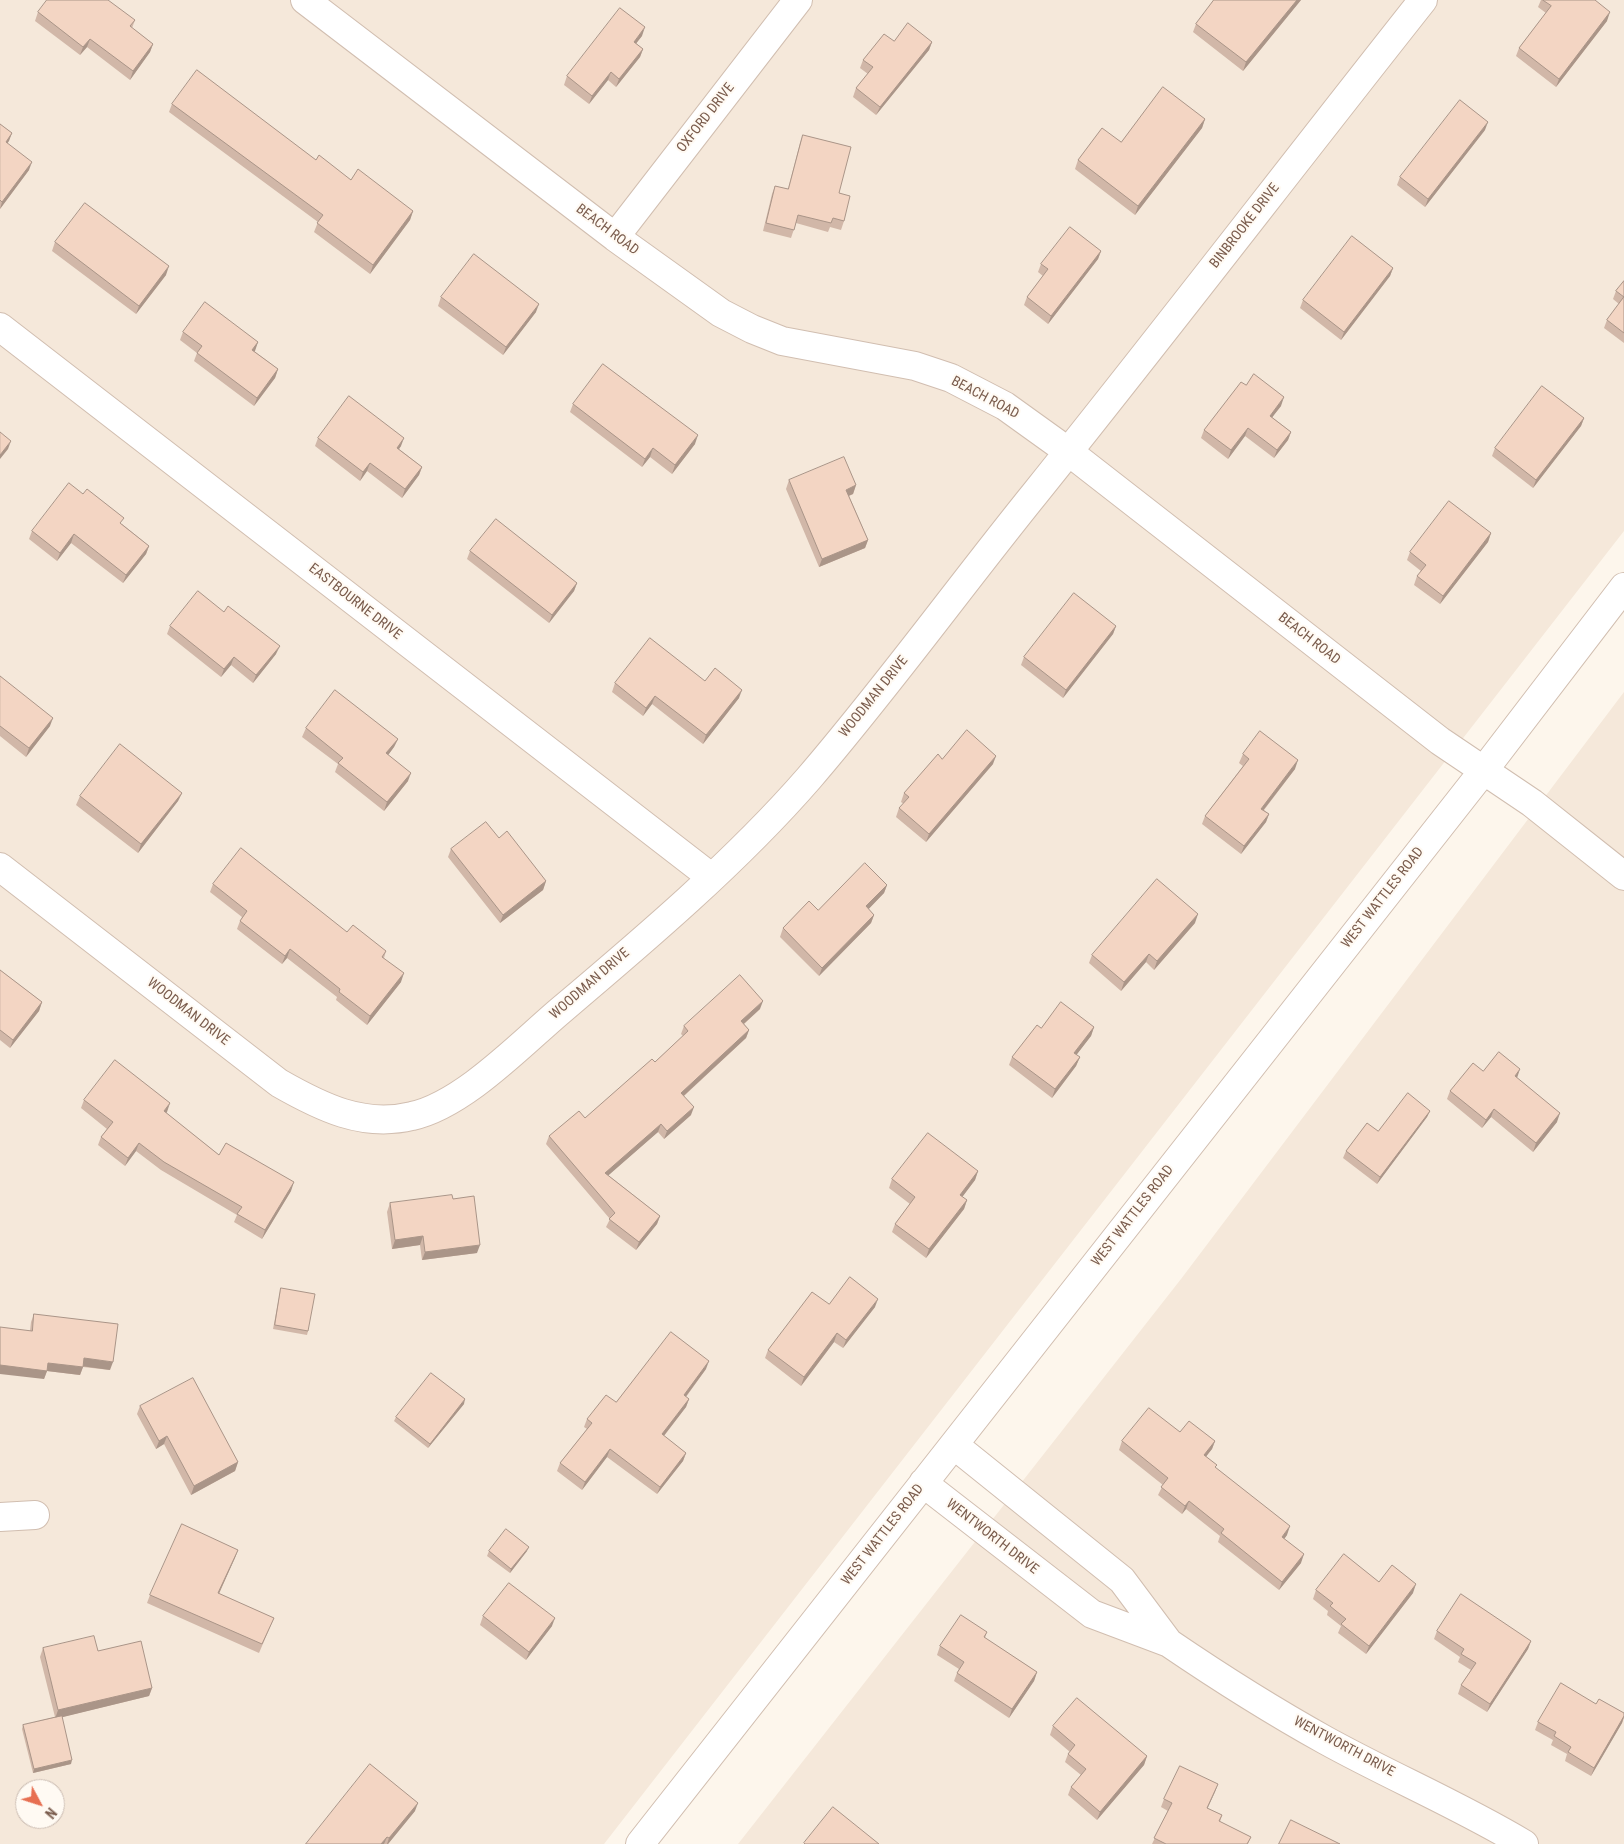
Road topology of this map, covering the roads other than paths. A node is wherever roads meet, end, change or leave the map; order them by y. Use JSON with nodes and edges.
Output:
{"nodes":[{"id":1,"x":305,"y":0,"type":"edge"},
{"id":2,"x":798,"y":0,"type":"edge"},
{"id":3,"x":1423,"y":0,"type":"edge"},
{"id":4,"x":615,"y":237,"type":"junction"},
{"id":5,"x":0,"y":327,"type":"edge"},
{"id":6,"x":1069,"y":452,"type":"junction"},
{"id":7,"x":1624,"y":587,"type":"edge"},
{"id":8,"x":1484,"y":770,"type":"junction"},
{"id":9,"x":0,"y":867,"type":"edge"},
{"id":10,"x":1624,"y":876,"type":"edge"},
{"id":11,"x":711,"y":877,"type":"junction"},
{"id":12,"x":954,"y":1445,"type":"junction"},
{"id":13,"x":923,"y":1483,"type":"junction"},
{"id":14,"x":35,"y":1515,"type":"dead end"},
{"id":15,"x":0,"y":1517,"type":"edge"},
{"id":16,"x":1168,"y":1644,"type":"junction"},
{"id":17,"x":640,"y":1844,"type":"edge"},
{"id":18,"x":1524,"y":1844,"type":"edge"}],
"edges":[{"from":1,"to":4,"type":"street","name":"BEACH ROAD"},
{"from":2,"to":4,"type":"street","name":"OXFORD DRIVE"},
{"from":3,"to":6,"type":"street","name":"BINBROOKE DRIVE"},
{"from":4,"to":6,"type":"street","name":"BEACH ROAD"},
{"from":5,"to":11,"type":"street","name":"EASTBOURNE DRIVE"},
{"from":6,"to":8,"type":"street","name":"BEACH ROAD"},
{"from":6,"to":11,"type":"street","name":"WOODMAN DRIVE"},
{"from":7,"to":8,"type":"street","name":"WEST WATTLES ROAD"},
{"from":8,"to":10,"type":"street","name":"BEACH ROAD"},
{"from":8,"to":12,"type":"street","name":"WEST WATTLES ROAD"},
{"from":9,"to":11,"type":"street","name":"WOODMAN DRIVE"},
{"from":12,"to":13,"type":"street","name":"WEST WATTLES ROAD"},
{"from":12,"to":16,"type":"street","name":"WENTWORTH DRIVE"},
{"from":13,"to":16,"type":"street","name":"WENTWORTH DRIVE"},
{"from":13,"to":17,"type":"street","name":"WEST WATTLES ROAD"},
{"from":14,"to":15,"type":"street"},
{"from":16,"to":18,"type":"street","name":"WENTWORTH DRIVE"}]}
